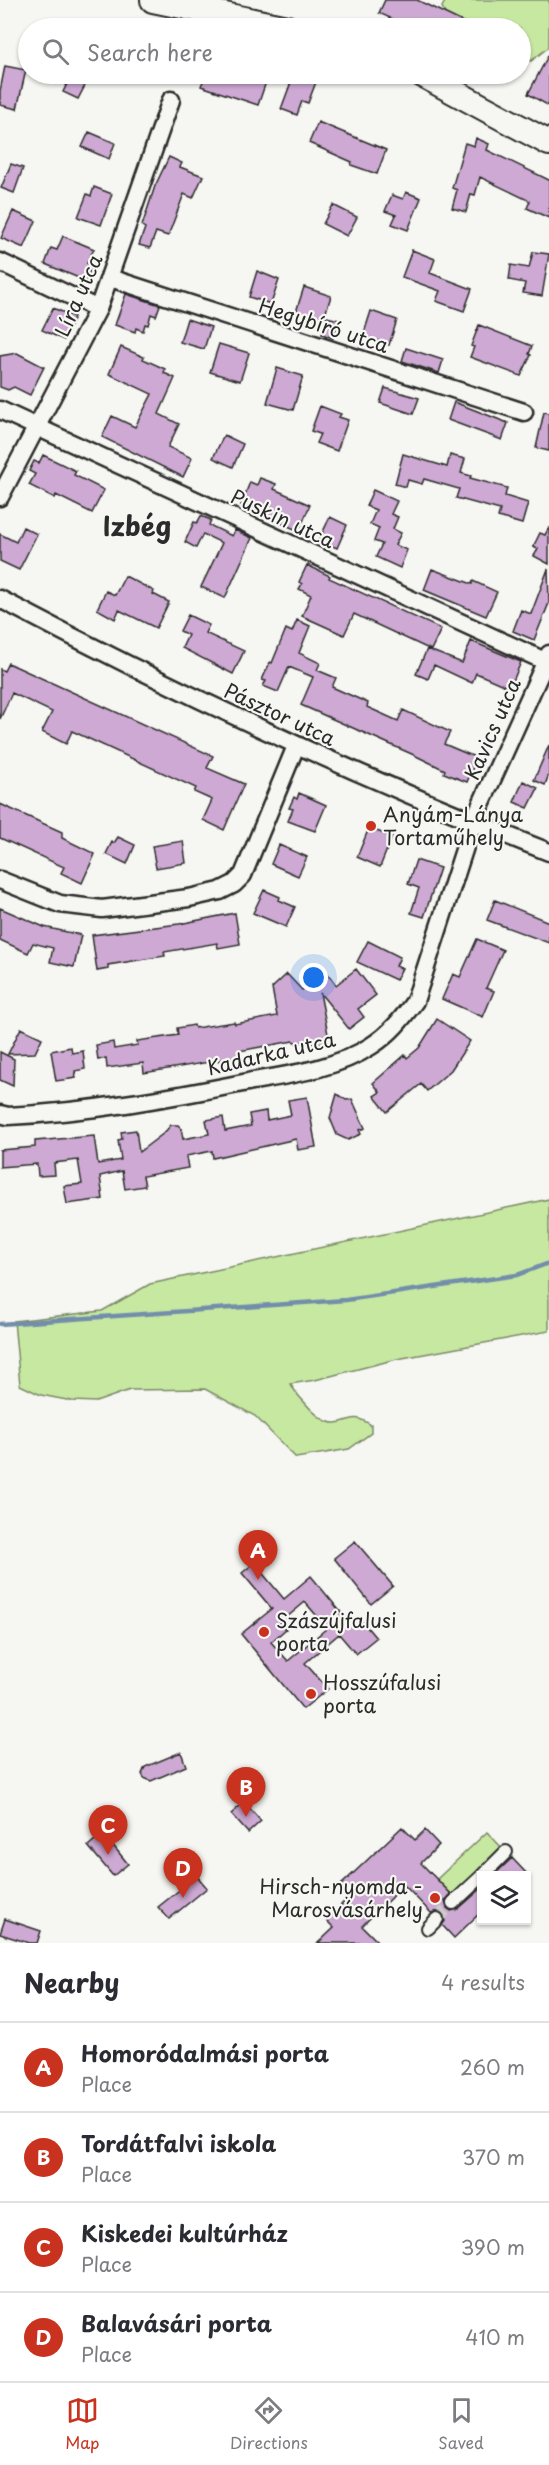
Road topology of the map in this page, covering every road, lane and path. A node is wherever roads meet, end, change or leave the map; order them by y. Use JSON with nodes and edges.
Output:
{"nodes":[{"id":1,"x":153,"y":0,"type":"edge"},
{"id":2,"x":239,"y":18,"type":"edge"},
{"id":3,"x":440,"y":84,"type":"edge"},
{"id":4,"x":171,"y":100,"type":"dead end"},
{"id":5,"x":549,"y":143,"type":"edge"},
{"id":6,"x":0,"y":262,"type":"edge"},
{"id":7,"x":110,"y":278,"type":"junction"},
{"id":8,"x":98,"y":309,"type":"junction"},
{"id":9,"x":0,"y":410,"type":"edge"},
{"id":10,"x":524,"y":412,"type":"dead end"},
{"id":11,"x":37,"y":428,"type":"junction"},
{"id":12,"x":0,"y":497,"type":"edge"},
{"id":13,"x":0,"y":599,"type":"edge"},
{"id":14,"x":548,"y":659,"type":"edge"},
{"id":15,"x":296,"y":746,"type":"junction"},
{"id":16,"x":473,"y":822,"type":"junction"},
{"id":17,"x":549,"y":852,"type":"edge"},
{"id":18,"x":0,"y":880,"type":"edge"},
{"id":19,"x":0,"y":1114,"type":"edge"},
{"id":20,"x":506,"y":1852,"type":"dead end"},
{"id":21,"x":487,"y":1871,"type":"edge"},
{"id":22,"x":477,"y":1881,"type":"edge"},
{"id":23,"x":453,"y":1903,"type":"tunnel mouth"}],
"edges":[{"from":1,"to":2,"type":"main road"},
{"from":3,"to":5,"type":"main road"},
{"from":4,"to":7,"type":"street","name":"Líra utca"},
{"from":6,"to":8,"type":"street"},
{"from":7,"to":8,"type":"street","name":"Líra utca"},
{"from":7,"to":10,"type":"street","name":"Hegybíró utca"},
{"from":8,"to":11,"type":"street","name":"Líra utca"},
{"from":9,"to":11,"type":"street","name":"Puskin utca"},
{"from":11,"to":12,"type":"street","name":"Líra utca"},
{"from":11,"to":14,"type":"street","name":"Puskin utca"},
{"from":13,"to":15,"type":"street","name":"Pásztor utca"},
{"from":14,"to":16,"type":"street","name":"Kavics utca"},
{"from":15,"to":16,"type":"street","name":"Pásztor utca"},
{"from":15,"to":18,"type":"street"},
{"from":16,"to":17,"type":"street","name":"Pásztor utca"},
{"from":16,"to":19,"type":"street","name":"Kadarka utca"},
{"from":20,"to":21,"type":"street"},
{"from":22,"to":23,"type":"street"}]}
